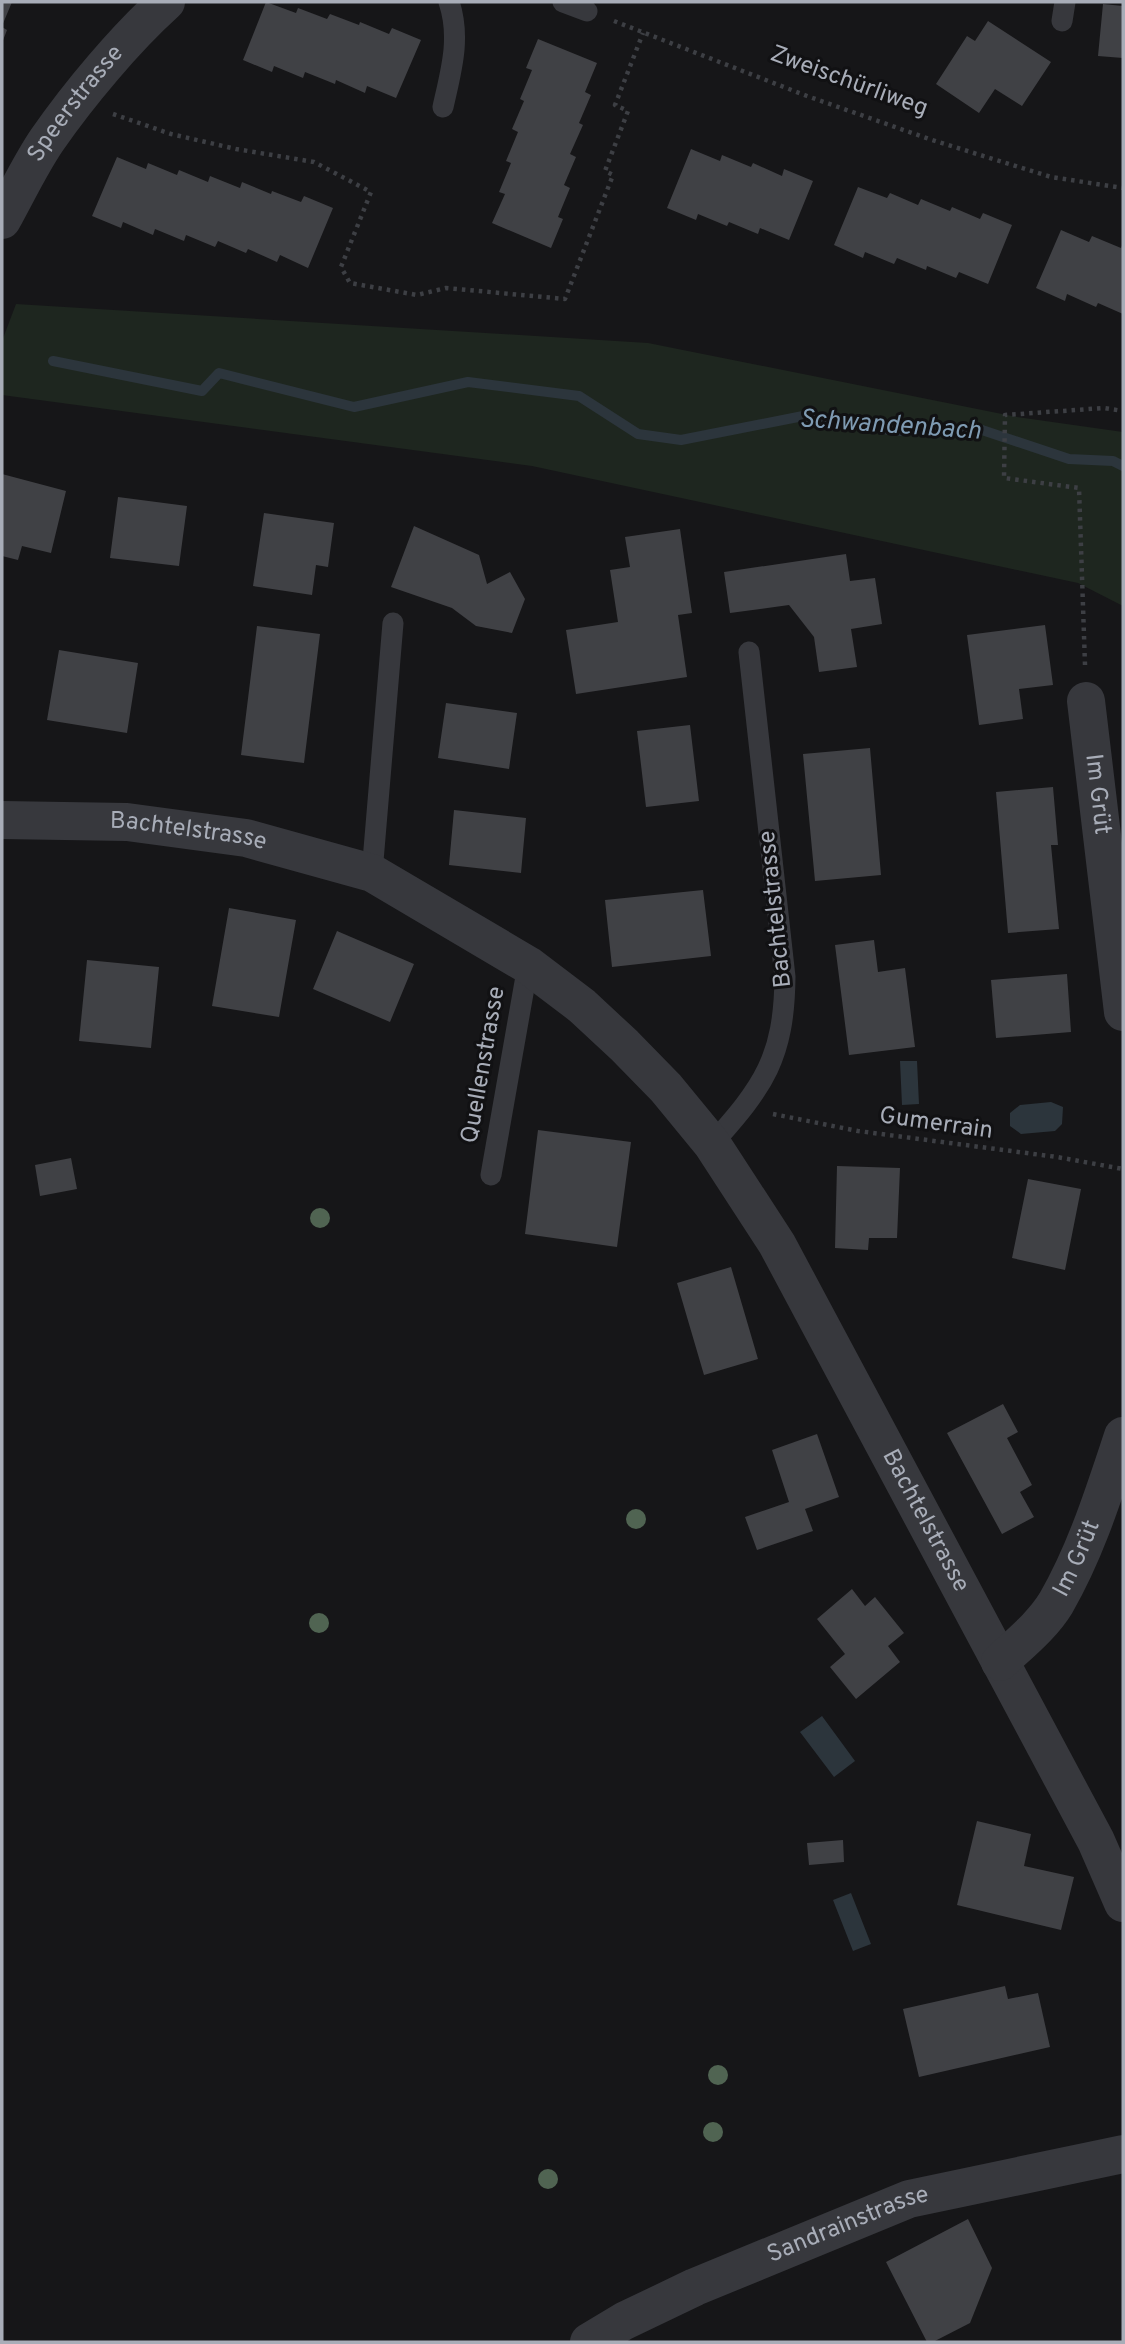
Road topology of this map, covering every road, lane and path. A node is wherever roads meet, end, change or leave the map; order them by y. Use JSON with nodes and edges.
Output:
{"nodes":[{"id":1,"x":166,"y":2,"type":"edge"},
{"id":2,"x":449,"y":2,"type":"edge"},
{"id":3,"x":563,"y":2,"type":"edge"},
{"id":4,"x":587,"y":11,"type":"joint"},
{"id":5,"x":643,"y":33,"type":"junction"},
{"id":6,"x":75,"y":102,"type":"junction"},
{"id":7,"x":443,"y":107,"type":"dead end"},
{"id":8,"x":1123,"y":188,"type":"edge"},
{"id":9,"x":2,"y":219,"type":"edge"},
{"id":10,"x":1123,"y":411,"type":"edge"},
{"id":11,"x":393,"y":623,"type":"dead end"},
{"id":12,"x":749,"y":652,"type":"dead end"},
{"id":13,"x":1086,"y":701,"type":"joint"},
{"id":14,"x":2,"y":820,"type":"edge"},
{"id":15,"x":372,"y":873,"type":"junction"},
{"id":16,"x":528,"y":965,"type":"junction"},
{"id":17,"x":1123,"y":1012,"type":"edge"},
{"id":18,"x":745,"y":1108,"type":"junction"},
{"id":19,"x":712,"y":1144,"type":"junction"},
{"id":20,"x":1123,"y":1169,"type":"edge"},
{"id":21,"x":491,"y":1175,"type":"dead end"},
{"id":22,"x":1123,"y":1436,"type":"edge"},
{"id":23,"x":1000,"y":1662,"type":"junction"},
{"id":24,"x":1123,"y":1903,"type":"edge"},
{"id":25,"x":1123,"y":2154,"type":"edge"},
{"id":26,"x":589,"y":2342,"type":"edge"}],
"edges":[{"from":1,"to":6,"type":"street","name":"Speerstrasse"},
{"from":2,"to":7,"type":"lane"},
{"from":3,"to":4,"type":"lane"},
{"from":4,"to":5,"type":"path","name":"Zweischürliweg"},
{"from":5,"to":6,"type":"path"},
{"from":5,"to":8,"type":"path","name":"Zweischürliweg"},
{"from":6,"to":9,"type":"street","name":"Speerstrasse"},
{"from":10,"to":13,"type":"path"},
{"from":11,"to":15,"type":"lane"},
{"from":12,"to":18,"type":"lane","name":"Bachtelstrasse"},
{"from":13,"to":17,"type":"street","name":"Im Grüt"},
{"from":14,"to":15,"type":"street","name":"Bachtelstrasse"},
{"from":15,"to":16,"type":"street","name":"Bachtelstrasse"},
{"from":16,"to":19,"type":"street","name":"Bachtelstrasse"},
{"from":16,"to":21,"type":"lane","name":"Quellenstrasse"},
{"from":18,"to":19,"type":"lane","name":"Bachtelstrasse"},
{"from":18,"to":20,"type":"path","name":"Gumerrain"},
{"from":19,"to":23,"type":"street","name":"Bachtelstrasse"},
{"from":22,"to":23,"type":"street","name":"Im Grüt"},
{"from":23,"to":24,"type":"street","name":"Bachtelstrasse"},
{"from":25,"to":26,"type":"street","name":"Sandrainstrasse"}]}
